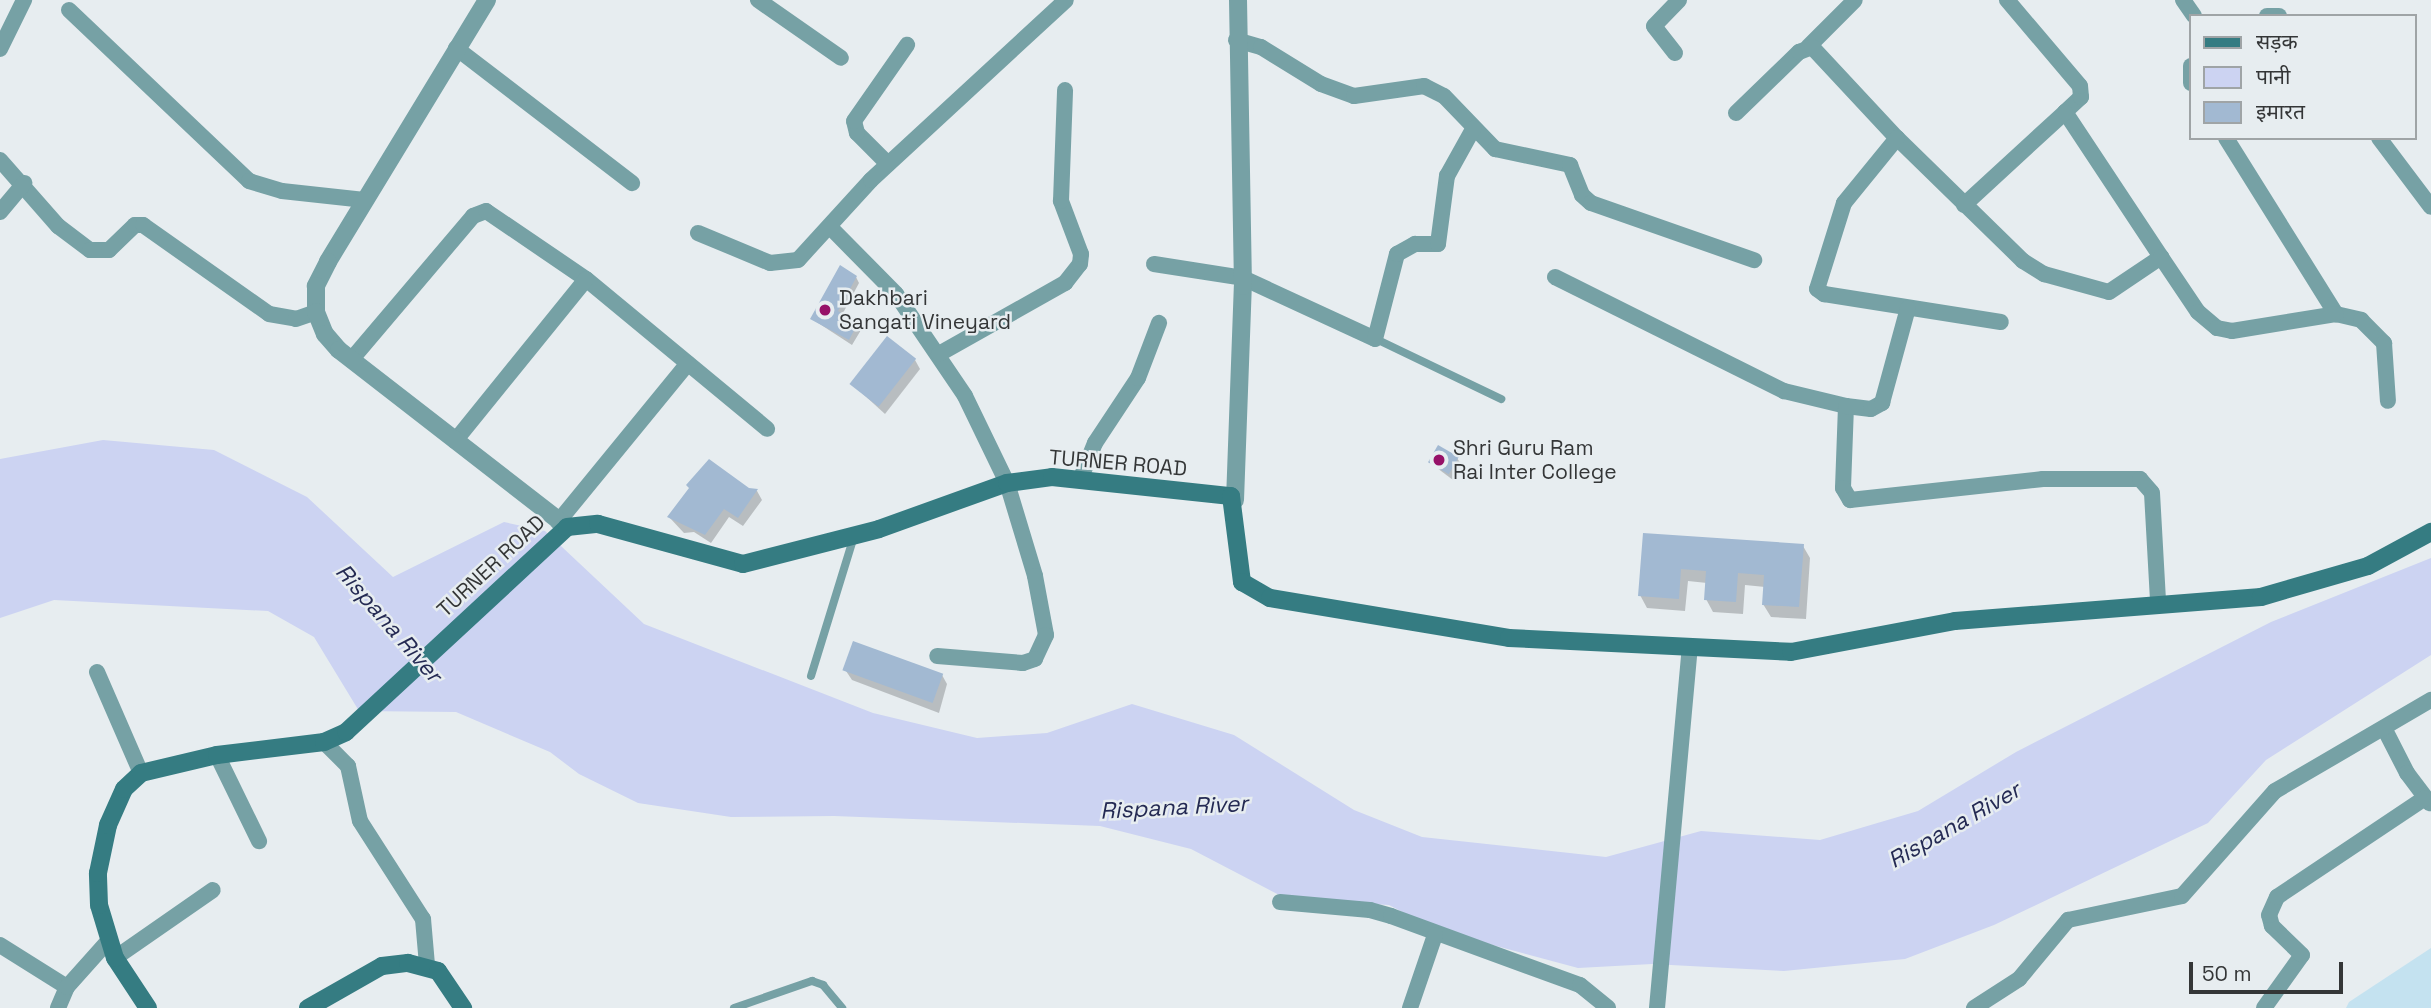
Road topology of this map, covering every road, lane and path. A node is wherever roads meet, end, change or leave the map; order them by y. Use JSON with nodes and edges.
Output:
{"nodes":[{"id":1,"x":24,"y":0,"type":"edge"},
{"id":2,"x":487,"y":0,"type":"edge"},
{"id":3,"x":758,"y":0,"type":"edge"},
{"id":4,"x":1066,"y":0,"type":"edge"},
{"id":5,"x":1237,"y":0,"type":"edge"},
{"id":6,"x":1679,"y":0,"type":"edge"},
{"id":7,"x":1855,"y":0,"type":"edge"},
{"id":8,"x":2007,"y":0,"type":"edge"},
{"id":9,"x":69,"y":10,"type":"dead end"},
{"id":10,"x":1236,"y":40,"type":"junction"},
{"id":11,"x":907,"y":45,"type":"dead end"},
{"id":12,"x":1808,"y":47,"type":"junction"},
{"id":13,"x":456,"y":48,"type":"junction"},
{"id":14,"x":0,"y":49,"type":"edge"},
{"id":15,"x":1675,"y":53,"type":"dead end"},
{"id":16,"x":841,"y":58,"type":"dead end"},
{"id":17,"x":1065,"y":90,"type":"dead end"},
{"id":18,"x":2065,"y":112,"type":"junction"},
{"id":19,"x":1736,"y":113,"type":"dead end"},
{"id":20,"x":1473,"y":129,"type":"junction"},
{"id":21,"x":1897,"y":138,"type":"junction"},
{"id":22,"x":2227,"y":140,"type":"edge"},
{"id":23,"x":2381,"y":140,"type":"edge"},
{"id":24,"x":0,"y":160,"type":"edge"},
{"id":25,"x":888,"y":164,"type":"junction"},
{"id":26,"x":24,"y":183,"type":"junction"},
{"id":27,"x":632,"y":183,"type":"dead end"},
{"id":28,"x":365,"y":200,"type":"junction"},
{"id":29,"x":1964,"y":205,"type":"junction"},
{"id":30,"x":2431,"y":207,"type":"edge"},
{"id":31,"x":0,"y":212,"type":"edge"},
{"id":32,"x":830,"y":227,"type":"junction"},
{"id":33,"x":698,"y":233,"type":"dead end"},
{"id":34,"x":2161,"y":257,"type":"junction"},
{"id":35,"x":1754,"y":260,"type":"dead end"},
{"id":36,"x":1154,"y":264,"type":"dead end"},
{"id":37,"x":1555,"y":277,"type":"dead end"},
{"id":38,"x":1243,"y":278,"type":"junction"},
{"id":39,"x":586,"y":279,"type":"junction"},
{"id":40,"x":1908,"y":308,"type":"junction"},
{"id":41,"x":316,"y":312,"type":"junction"},
{"id":42,"x":2336,"y":314,"type":"junction"},
{"id":43,"x":2001,"y":322,"type":"dead end"},
{"id":44,"x":1159,"y":323,"type":"dead end"},
{"id":45,"x":1376,"y":339,"type":"junction"},
{"id":46,"x":939,"y":354,"type":"junction"},
{"id":47,"x":352,"y":360,"type":"junction"},
{"id":48,"x":688,"y":363,"type":"junction"},
{"id":49,"x":1501,"y":399,"type":"dead end"},
{"id":50,"x":2388,"y":401,"type":"dead end"},
{"id":51,"x":1846,"y":406,"type":"junction"},
{"id":52,"x":767,"y":429,"type":"dead end"},
{"id":53,"x":455,"y":441,"type":"junction"},
{"id":54,"x":1080,"y":480,"type":"junction"},
{"id":55,"x":1007,"y":483,"type":"junction"},
{"id":56,"x":1234,"y":500,"type":"junction"},
{"id":57,"x":561,"y":527,"type":"junction"},
{"id":58,"x":2431,"y":531,"type":"edge"},
{"id":59,"x":854,"y":536,"type":"junction"},
{"id":60,"x":2158,"y":602,"type":"junction"},
{"id":61,"x":1690,"y":647,"type":"junction"},
{"id":62,"x":937,"y":656,"type":"dead end"},
{"id":63,"x":97,"y":672,"type":"dead end"},
{"id":64,"x":811,"y":676,"type":"dead end"},
{"id":65,"x":2431,"y":700,"type":"edge"},
{"id":66,"x":2384,"y":728,"type":"junction"},
{"id":67,"x":324,"y":741,"type":"junction"},
{"id":68,"x":216,"y":755,"type":"junction"},
{"id":69,"x":141,"y":773,"type":"junction"},
{"id":70,"x":2426,"y":791,"type":"edge"},
{"id":71,"x":259,"y":841,"type":"dead end"},
{"id":72,"x":213,"y":890,"type":"dead end"},
{"id":73,"x":1280,"y":902,"type":"dead end"},
{"id":74,"x":1435,"y":935,"type":"junction"},
{"id":75,"x":109,"y":940,"type":"junction"},
{"id":76,"x":0,"y":945,"type":"edge"},
{"id":77,"x":115,"y":958,"type":"junction"},
{"id":78,"x":427,"y":965,"type":"junction"},
{"id":79,"x":67,"y":987,"type":"junction"},
{"id":80,"x":456,"y":1005,"type":"edge"},
{"id":81,"x":58,"y":1008,"type":"edge"},
{"id":82,"x":148,"y":1008,"type":"edge"},
{"id":83,"x":308,"y":1008,"type":"edge"},
{"id":84,"x":734,"y":1008,"type":"edge"},
{"id":85,"x":842,"y":1008,"type":"edge"},
{"id":86,"x":1410,"y":1008,"type":"edge"},
{"id":87,"x":1608,"y":1008,"type":"edge"},
{"id":88,"x":1657,"y":1008,"type":"edge"},
{"id":89,"x":1974,"y":1008,"type":"edge"},
{"id":90,"x":2264,"y":1008,"type":"edge"}],
"edges":[{"from":1,"to":14,"type":"street"},
{"from":2,"to":13,"type":"street"},
{"from":3,"to":16,"type":"street"},
{"from":4,"to":25,"type":"street"},
{"from":5,"to":10,"type":"street"},
{"from":6,"to":15,"type":"street"},
{"from":7,"to":12,"type":"street"},
{"from":8,"to":18,"type":"street"},
{"from":9,"to":28,"type":"street"},
{"from":10,"to":20,"type":"street"},
{"from":10,"to":38,"type":"street"},
{"from":11,"to":25,"type":"street"},
{"from":12,"to":19,"type":"street"},
{"from":12,"to":21,"type":"street"},
{"from":13,"to":27,"type":"street"},
{"from":13,"to":28,"type":"street"},
{"from":17,"to":46,"type":"street"},
{"from":18,"to":29,"type":"street"},
{"from":18,"to":34,"type":"street"},
{"from":20,"to":35,"type":"street"},
{"from":20,"to":45,"type":"street"},
{"from":21,"to":29,"type":"street"},
{"from":21,"to":40,"type":"street"},
{"from":22,"to":42,"type":"street"},
{"from":23,"to":30,"type":"street"},
{"from":24,"to":26,"type":"street"},
{"from":25,"to":32,"type":"street"},
{"from":26,"to":31,"type":"street"},
{"from":26,"to":41,"type":"street"},
{"from":28,"to":41,"type":"street"},
{"from":29,"to":34,"type":"street"},
{"from":32,"to":33,"type":"street"},
{"from":32,"to":46,"type":"street"},
{"from":34,"to":42,"type":"street"},
{"from":36,"to":38,"type":"street"},
{"from":37,"to":51,"type":"street"},
{"from":38,"to":45,"type":"street"},
{"from":38,"to":56,"type":"street"},
{"from":39,"to":47,"type":"street"},
{"from":39,"to":48,"type":"street"},
{"from":39,"to":53,"type":"street"},
{"from":40,"to":43,"type":"street"},
{"from":40,"to":51,"type":"street"},
{"from":41,"to":47,"type":"street"},
{"from":42,"to":50,"type":"street"},
{"from":44,"to":54,"type":"street"},
{"from":45,"to":49,"type":"lane"},
{"from":46,"to":55,"type":"street"},
{"from":47,"to":53,"type":"street"},
{"from":48,"to":52,"type":"street"},
{"from":48,"to":57,"type":"street"},
{"from":51,"to":60,"type":"street"},
{"from":53,"to":57,"type":"street"},
{"from":54,"to":55,"type":"main road","name":"TURNER ROAD"},
{"from":54,"to":56,"type":"main road","name":"TURNER ROAD"},
{"from":55,"to":59,"type":"main road","name":"TURNER ROAD"},
{"from":55,"to":62,"type":"street"},
{"from":56,"to":61,"type":"main road"},
{"from":57,"to":59,"type":"main road","name":"TURNER ROAD"},
{"from":57,"to":67,"type":"main road","name":"TURNER ROAD"},
{"from":58,"to":60,"type":"main road"},
{"from":59,"to":64,"type":"lane"},
{"from":60,"to":61,"type":"main road"},
{"from":61,"to":88,"type":"street"},
{"from":63,"to":69,"type":"street"},
{"from":65,"to":66,"type":"street"},
{"from":66,"to":70,"type":"street"},
{"from":66,"to":89,"type":"street"},
{"from":67,"to":68,"type":"main road","name":"TURNER ROAD"},
{"from":67,"to":78,"type":"street"},
{"from":68,"to":69,"type":"main road","name":"TURNER ROAD"},
{"from":68,"to":71,"type":"street"},
{"from":69,"to":75,"type":"main road"},
{"from":70,"to":90,"type":"street"},
{"from":72,"to":77,"type":"street"},
{"from":73,"to":74,"type":"street"},
{"from":74,"to":86,"type":"street"},
{"from":74,"to":87,"type":"street"},
{"from":75,"to":77,"type":"main road"},
{"from":75,"to":79,"type":"street"},
{"from":76,"to":79,"type":"street"},
{"from":77,"to":82,"type":"main road"},
{"from":78,"to":80,"type":"main road"},
{"from":78,"to":83,"type":"main road"},
{"from":79,"to":81,"type":"street"},
{"from":84,"to":85,"type":"lane"}]}
